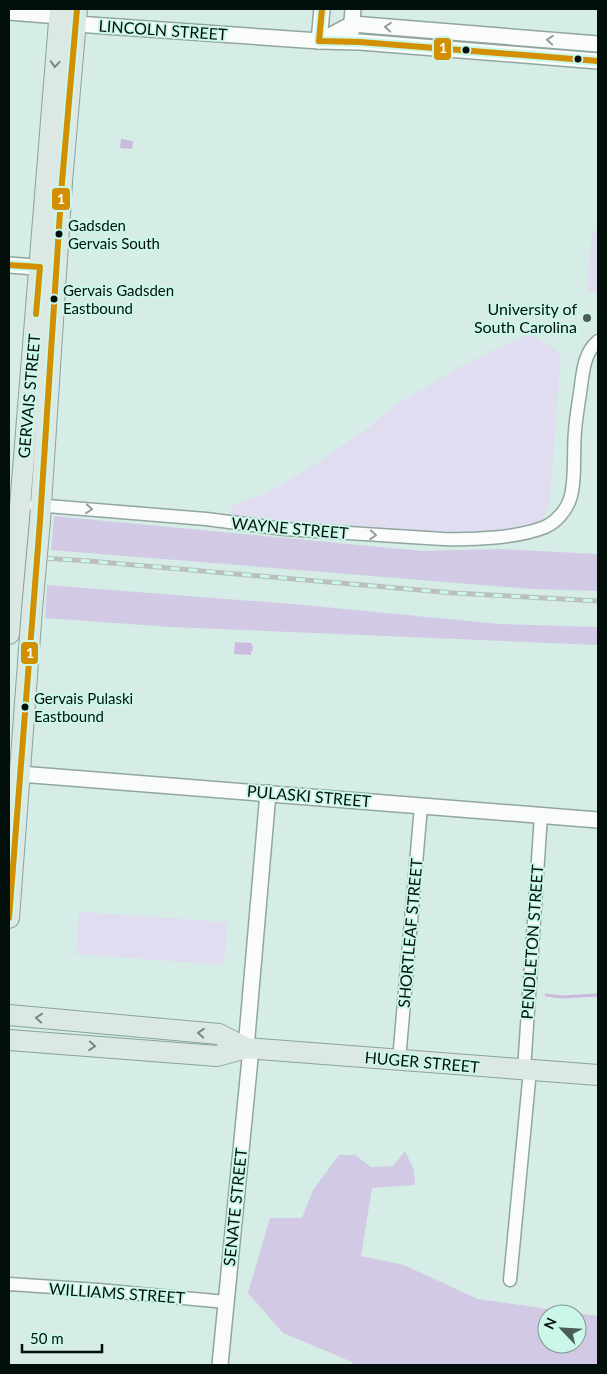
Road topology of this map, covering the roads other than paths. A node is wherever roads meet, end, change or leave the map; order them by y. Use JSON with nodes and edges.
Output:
{"nodes":[{"id":1,"x":322,"y":9,"type":"edge"},
{"id":2,"x":9,"y":12,"type":"edge"},
{"id":3,"x":68,"y":14,"type":"edge"},
{"id":4,"x":353,"y":16,"type":"edge"},
{"id":5,"x":319,"y":42,"type":"junction"},
{"id":6,"x":351,"y":42,"type":"junction"},
{"id":7,"x":598,"y":44,"type":"edge"},
{"id":8,"x":598,"y":61,"type":"edge"},
{"id":9,"x":9,"y":265,"type":"edge"},
{"id":10,"x":48,"y":268,"type":"junction"},
{"id":11,"x":598,"y":341,"type":"edge"},
{"id":12,"x":19,"y":511,"type":"junction"},
{"id":13,"x":40,"y":513,"type":"junction"},
{"id":14,"x":9,"y":634,"type":"edge"},
{"id":15,"x":9,"y":724,"type":"edge"},
{"id":16,"x":12,"y":763,"type":"edge"},
{"id":17,"x":268,"y":793,"type":"junction"},
{"id":18,"x":421,"y":806,"type":"junction"},
{"id":19,"x":540,"y":815,"type":"junction"},
{"id":20,"x":598,"y":820,"type":"edge"},
{"id":21,"x":9,"y":918,"type":"edge"},
{"id":22,"x":9,"y":1015,"type":"edge"},
{"id":23,"x":9,"y":1040,"type":"edge"},
{"id":24,"x":248,"y":1048,"type":"junction"},
{"id":25,"x":399,"y":1060,"type":"junction"},
{"id":26,"x":527,"y":1070,"type":"junction"},
{"id":27,"x":598,"y":1076,"type":"edge"},
{"id":28,"x":510,"y":1280,"type":"dead end"},
{"id":29,"x":9,"y":1284,"type":"edge"},
{"id":30,"x":226,"y":1302,"type":"junction"},
{"id":31,"x":220,"y":1365,"type":"edge"}],
"edges":[{"from":1,"to":5,"type":"street"},
{"from":2,"to":3,"type":"street","name":"LINCOLN STREET"},
{"from":3,"to":5,"type":"street","name":"LINCOLN STREET"},
{"from":3,"to":10,"type":"main road","name":"GERVAIS STREET"},
{"from":4,"to":5,"type":"street"},
{"from":4,"to":6,"type":"street"},
{"from":7,"to":4,"type":"street","one_way":true},
{"from":5,"to":6,"type":"street","name":"LINCOLN STREET"},
{"from":6,"to":8,"type":"street","name":"LINCOLN STREET"},
{"from":9,"to":10,"type":"street"},
{"from":10,"to":12,"type":"main road","name":"GERVAIS STREET"},
{"from":10,"to":13,"type":"main road","name":"GERVAIS STREET"},
{"from":13,"to":11,"type":"street","name":"WAYNE STREET","one_way":true},
{"from":12,"to":13,"type":"street","name":"WAYNE STREET"},
{"from":12,"to":14,"type":"main road","name":"GERVAIS STREET","bridge":true},
{"from":13,"to":16,"type":"main road","name":"GERVAIS STREET","bridge":true},
{"from":15,"to":16,"type":"main road"},
{"from":16,"to":17,"type":"street","name":"PULASKI STREET"},
{"from":16,"to":21,"type":"main road","name":"GERVAIS STREET"},
{"from":17,"to":18,"type":"street","name":"PULASKI STREET"},
{"from":17,"to":24,"type":"street","name":"SENATE STREET"},
{"from":18,"to":19,"type":"street","name":"PULASKI STREET"},
{"from":18,"to":25,"type":"street","name":"SHORTLEAF STREET"},
{"from":19,"to":20,"type":"street","name":"PULASKI STREET"},
{"from":19,"to":26,"type":"street","name":"PENDLETON STREET"},
{"from":24,"to":22,"type":"main road","name":"HUGER STREET","one_way":true},
{"from":23,"to":24,"type":"main road","name":"HUGER STREET","one_way":true},
{"from":24,"to":25,"type":"main road","name":"HUGER STREET"},
{"from":24,"to":30,"type":"street","name":"SENATE STREET"},
{"from":25,"to":26,"type":"main road","name":"HUGER STREET"},
{"from":26,"to":27,"type":"main road","name":"HUGER STREET"},
{"from":26,"to":28,"type":"street","name":"PENDLETON STREET"},
{"from":29,"to":30,"type":"street","name":"WILLIAMS STREET"},
{"from":30,"to":31,"type":"street","name":"SENATE STREET"}]}
